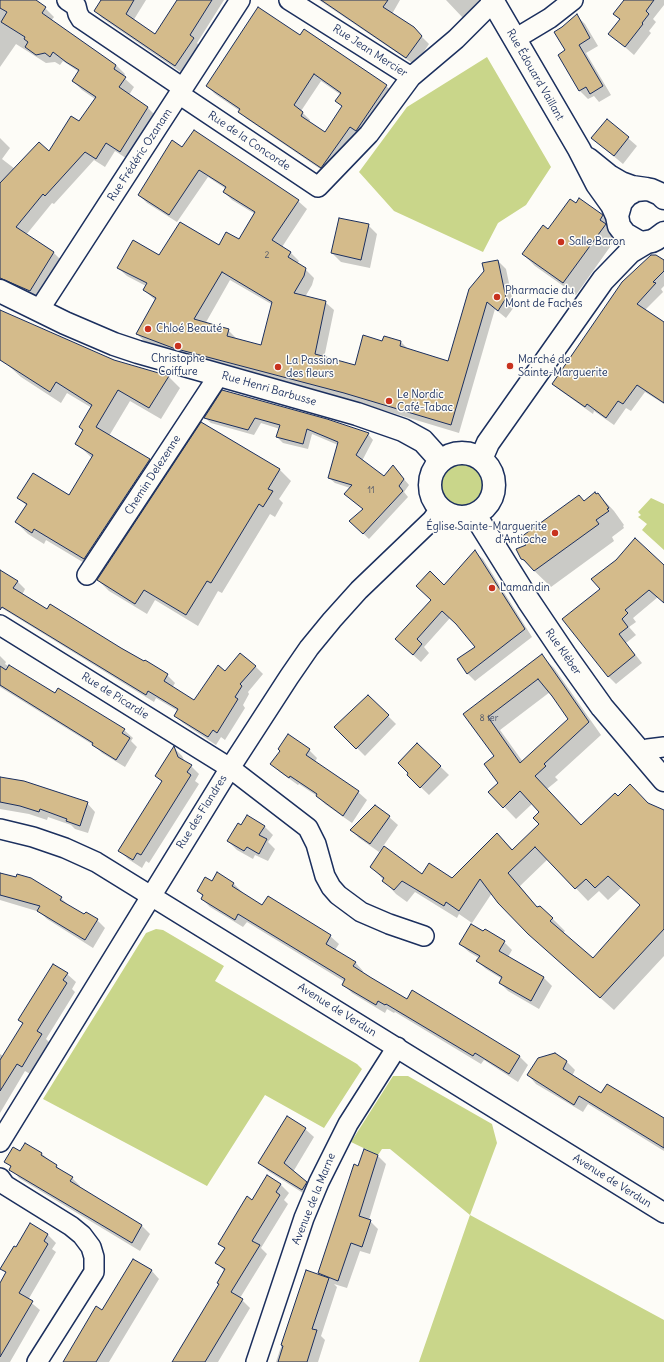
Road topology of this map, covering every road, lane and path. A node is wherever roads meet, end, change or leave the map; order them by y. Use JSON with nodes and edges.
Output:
{"nodes":[{"id":1,"x":240,"y":0,"type":"edge"},
{"id":2,"x":289,"y":0,"type":"edge"},
{"id":3,"x":573,"y":0,"type":"edge"},
{"id":4,"x":492,"y":1,"type":"edge"},
{"id":5,"x":73,"y":2,"type":"edge"},
{"id":6,"x":515,"y":40,"type":"junction"},
{"id":7,"x":411,"y":77,"type":"junction"},
{"id":8,"x":181,"y":91,"type":"junction"},
{"id":9,"x":579,"y":149,"type":"junction"},
{"id":10,"x":318,"y":187,"type":"joint"},
{"id":11,"x":659,"y":196,"type":"edge"},
{"id":12,"x":618,"y":221,"type":"junction"},
{"id":13,"x":659,"y":237,"type":"edge"},
{"id":14,"x":603,"y":280,"type":"junction"},
{"id":15,"x":0,"y":291,"type":"edge"},
{"id":16,"x":39,"y":310,"type":"junction"},
{"id":17,"x":219,"y":375,"type":"junction"},
{"id":18,"x":481,"y":459,"type":"junction"},
{"id":19,"x":441,"y":461,"type":"junction"},
{"id":20,"x":440,"y":509,"type":"junction"},
{"id":21,"x":475,"y":515,"type":"junction"},
{"id":22,"x":86,"y":576,"type":"dead end"},
{"id":23,"x":0,"y":625,"type":"edge"},
{"id":24,"x":664,"y":747,"type":"edge"},
{"id":25,"x":640,"y":753,"type":"junction"},
{"id":26,"x":230,"y":768,"type":"junction"},
{"id":27,"x":664,"y":780,"type":"edge"},
{"id":28,"x":0,"y":828,"type":"edge"},
{"id":29,"x":152,"y":896,"type":"junction"},
{"id":30,"x":424,"y":936,"type":"dead end"},
{"id":31,"x":397,"y":1047,"type":"junction"},
{"id":32,"x":0,"y":1142,"type":"edge"},
{"id":33,"x":0,"y":1178,"type":"edge"},
{"id":34,"x":664,"y":1213,"type":"edge"},
{"id":35,"x":38,"y":1362,"type":"edge"},
{"id":36,"x":256,"y":1362,"type":"edge"}],
"edges":[{"from":1,"to":8,"type":"street","name":"Rue Frédéric Ozanam"},
{"from":2,"to":7,"type":"street","name":"Rue Jean Mercier"},
{"from":3,"to":6,"type":"street"},
{"from":4,"to":6,"type":"street","name":"Rue Édouard Vaillant"},
{"from":4,"to":7,"type":"street"},
{"from":5,"to":8,"type":"street","name":"Rue de la Concorde"},
{"from":6,"to":9,"type":"street","name":"Rue Édouard Vaillant"},
{"from":7,"to":10,"type":"street","name":"Rue Jean Mercier"},
{"from":8,"to":10,"type":"street","name":"Rue de la Concorde"},
{"from":8,"to":16,"type":"street","name":"Rue Frédéric Ozanam"},
{"from":9,"to":11,"type":"street","name":"Rue Édouard Vaillant"},
{"from":9,"to":12,"type":"street","name":"Rue Édouard Vaillant"},
{"from":11,"to":12,"type":"street"},
{"from":12,"to":13,"type":"street","name":"Rue Édouard Vaillant"},
{"from":12,"to":14,"type":"street"},
{"from":13,"to":14,"type":"street"},
{"from":14,"to":18,"type":"street"},
{"from":15,"to":16,"type":"street","name":"Rue Henri Barbusse"},
{"from":16,"to":17,"type":"street","name":"Rue Henri Barbusse"},
{"from":17,"to":19,"type":"street","name":"Rue Henri Barbusse"},
{"from":17,"to":22,"type":"street","name":"Chemin Delezenne"},
{"from":18,"to":19,"type":"street"},
{"from":18,"to":21,"type":"street"},
{"from":19,"to":20,"type":"street"},
{"from":20,"to":21,"type":"street"},
{"from":20,"to":26,"type":"street","name":"Rue des Flandres"},
{"from":21,"to":25,"type":"street","name":"Rue Kléber"},
{"from":23,"to":26,"type":"street","name":"Rue de Picardie"},
{"from":24,"to":25,"type":"street"},
{"from":25,"to":27,"type":"street","name":"Rue Kléber"},
{"from":26,"to":29,"type":"street","name":"Rue des Flandres"},
{"from":26,"to":30,"type":"street","name":"Rue de Picardie"},
{"from":28,"to":29,"type":"street","name":"Avenue de Verdun"},
{"from":29,"to":31,"type":"street","name":"Avenue de Verdun"},
{"from":29,"to":32,"type":"street","name":"Rue des Flandres"},
{"from":31,"to":34,"type":"street","name":"Avenue de Verdun"},
{"from":31,"to":36,"type":"street","name":"Avenue de la Marne"},
{"from":33,"to":35,"type":"street"}]}
